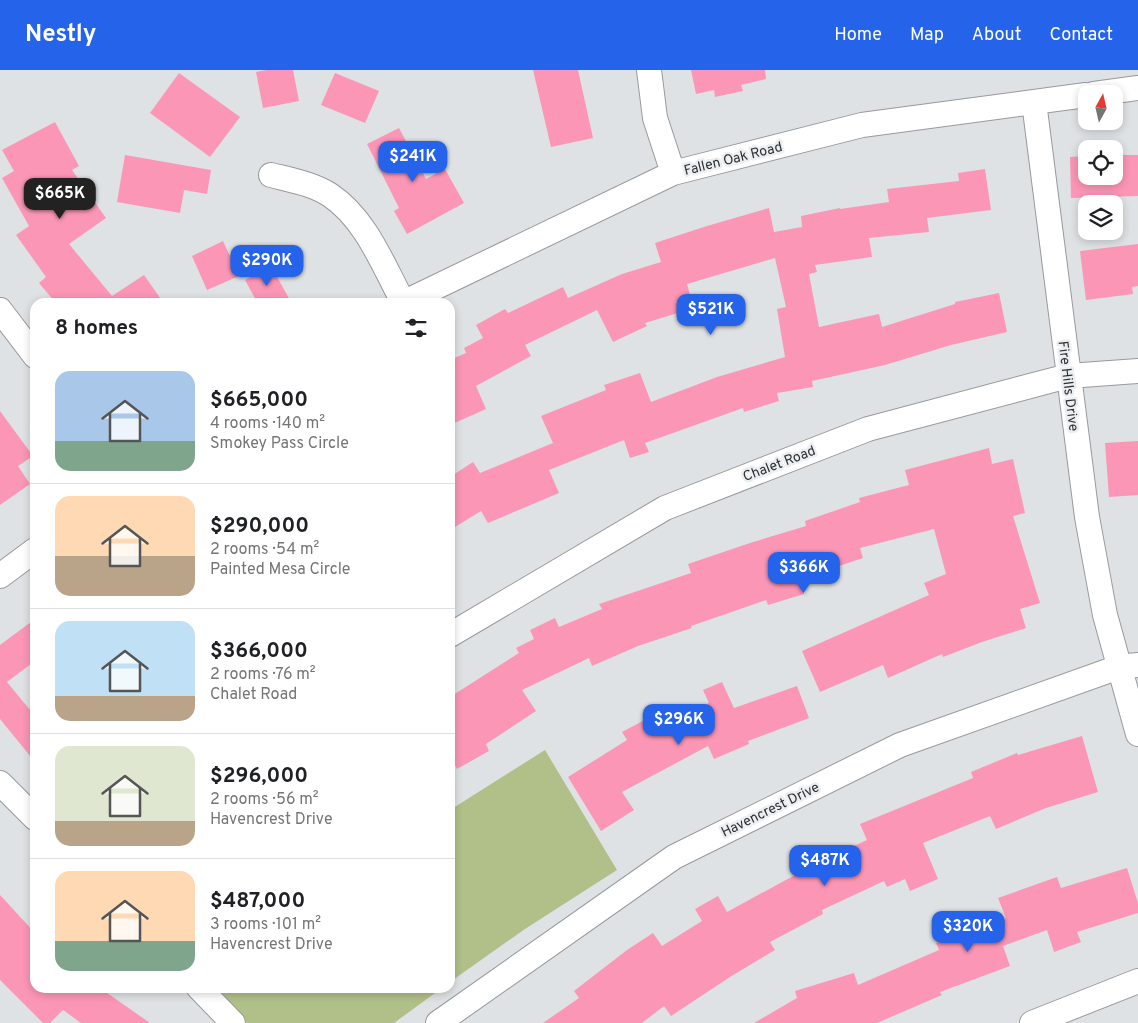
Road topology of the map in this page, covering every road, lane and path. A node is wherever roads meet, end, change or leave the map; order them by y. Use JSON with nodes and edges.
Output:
{"nodes":[{"id":1,"x":649,"y":70,"type":"edge"},
{"id":2,"x":1138,"y":88,"type":"edge"},
{"id":3,"x":1123,"y":90,"type":"edge"},
{"id":4,"x":1078,"y":96,"type":"edge"},
{"id":5,"x":1034,"y":102,"type":"junction"},
{"id":6,"x":673,"y":174,"type":"junction"},
{"id":7,"x":271,"y":175,"type":"dead end"},
{"id":8,"x":402,"y":298,"type":"edge"},
{"id":9,"x":412,"y":298,"type":"edge"},
{"id":10,"x":0,"y":310,"type":"edge"},
{"id":11,"x":30,"y":349,"type":"edge"},
{"id":12,"x":1138,"y":371,"type":"edge"},
{"id":13,"x":1068,"y":376,"type":"junction"},
{"id":14,"x":30,"y":554,"type":"edge"},
{"id":15,"x":0,"y":576,"type":"edge"},
{"id":16,"x":455,"y":632,"type":"edge"},
{"id":17,"x":1128,"y":666,"type":"edge"},
{"id":18,"x":1138,"y":734,"type":"edge"},
{"id":19,"x":0,"y":783,"type":"edge"},
{"id":20,"x":30,"y":813,"type":"edge"},
{"id":21,"x":1138,"y":980,"type":"edge"},
{"id":22,"x":204,"y":993,"type":"edge"},
{"id":23,"x":233,"y":1023,"type":"edge"},
{"id":24,"x":438,"y":1023,"type":"edge"},
{"id":25,"x":1032,"y":1023,"type":"edge"}],
"edges":[{"from":1,"to":6,"type":"street"},
{"from":2,"to":3,"type":"street"},
{"from":4,"to":5,"type":"street","name":"Fallen Oak Road"},
{"from":5,"to":6,"type":"street","name":"Fallen Oak Road"},
{"from":5,"to":13,"type":"street","name":"Fire Hills Drive"},
{"from":6,"to":9,"type":"street","name":"Fallen Oak Road"},
{"from":7,"to":8,"type":"street"},
{"from":10,"to":11,"type":"street"},
{"from":12,"to":13,"type":"street","name":"Chalet Road"},
{"from":13,"to":16,"type":"street","name":"Chalet Road"},
{"from":13,"to":17,"type":"street","name":"Fire Hills Drive"},
{"from":14,"to":15,"type":"street"},
{"from":17,"to":18,"type":"street","name":"Fire Hills Drive"},
{"from":17,"to":24,"type":"street","name":"Havencrest Drive"},
{"from":19,"to":20,"type":"street"},
{"from":21,"to":25,"type":"street"},
{"from":22,"to":23,"type":"street"}]}
